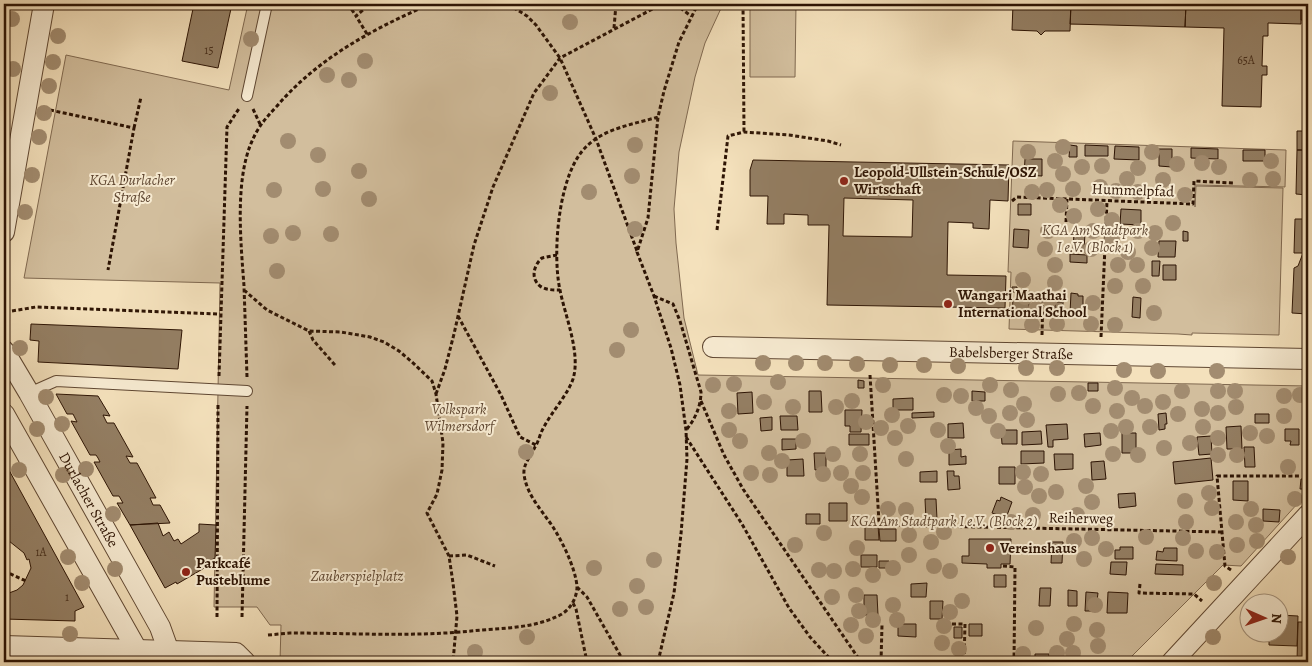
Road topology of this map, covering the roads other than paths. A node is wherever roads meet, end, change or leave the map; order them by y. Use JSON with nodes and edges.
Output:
{"nodes":[{"id":1,"x":44,"y":4,"type":"edge"},
{"id":2,"x":267,"y":4,"type":"edge"},
{"id":3,"x":248,"y":96,"type":"road end"},
{"id":4,"x":4,"y":232,"type":"edge"},
{"id":5,"x":714,"y":347,"type":"dead end"},
{"id":6,"x":4,"y":351,"type":"edge"},
{"id":7,"x":1308,"y":359,"type":"edge"},
{"id":8,"x":247,"y":391,"type":"road end"},
{"id":9,"x":30,"y":393,"type":"junction"},
{"id":10,"x":4,"y":414,"type":"edge"},
{"id":11,"x":1308,"y":515,"type":"edge"},
{"id":12,"x":4,"y":646,"type":"edge"},
{"id":13,"x":136,"y":656,"type":"edge"},
{"id":14,"x":161,"y":657,"type":"edge"},
{"id":15,"x":245,"y":662,"type":"edge"},
{"id":16,"x":1172,"y":662,"type":"edge"}],
"edges":[{"from":1,"to":4,"type":"street"},
{"from":2,"to":3,"type":"lane"},
{"from":5,"to":7,"type":"street","name":"Babelsberger Straße"},
{"from":6,"to":9,"type":"street","name":"Durlacher Straße"},
{"from":8,"to":9,"type":"lane"},
{"from":9,"to":14,"type":"street","name":"Durlacher Straße"},
{"from":10,"to":13,"type":"street"},
{"from":11,"to":16,"type":"street"},
{"from":12,"to":13,"type":"street"},
{"from":13,"to":14,"type":"street"},
{"from":14,"to":15,"type":"street"}]}
